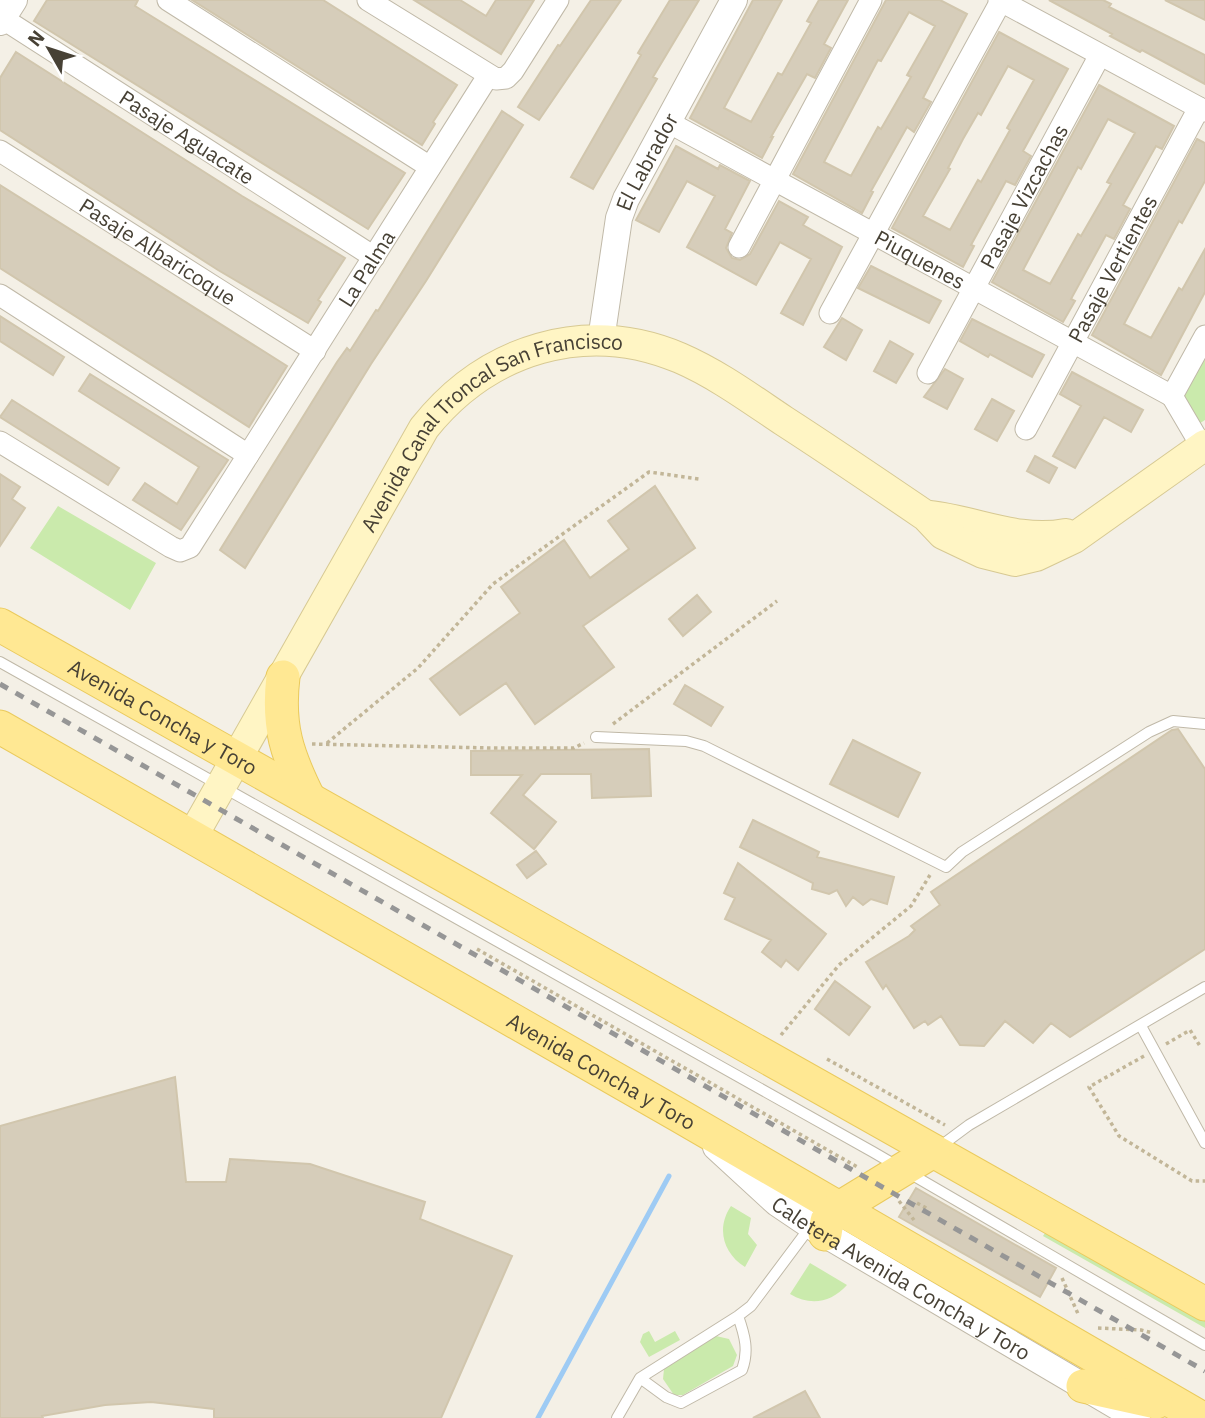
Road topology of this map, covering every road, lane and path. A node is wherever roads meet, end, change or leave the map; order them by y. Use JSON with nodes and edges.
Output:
{"nodes":[{"id":1,"x":168,"y":0,"type":"edge"},
{"id":2,"x":368,"y":0,"type":"edge"},
{"id":3,"x":558,"y":0,"type":"edge"},
{"id":4,"x":734,"y":0,"type":"edge"},
{"id":5,"x":871,"y":0,"type":"edge"},
{"id":6,"x":1000,"y":1,"type":"edge"},
{"id":7,"x":5,"y":13,"type":"edge"},
{"id":8,"x":1100,"y":55,"type":"junction"},
{"id":9,"x":488,"y":76,"type":"junction"},
{"id":10,"x":1202,"y":110,"type":"edge"},
{"id":11,"x":668,"y":122,"type":"junction"},
{"id":12,"x":0,"y":151,"type":"edge"},
{"id":13,"x":425,"y":164,"type":"junction"},
{"id":14,"x":775,"y":180,"type":"junction"},
{"id":15,"x":874,"y":234,"type":"junction"},
{"id":16,"x":739,"y":247,"type":"dead end"},
{"id":17,"x":374,"y":257,"type":"junction"},
{"id":18,"x":973,"y":288,"type":"junction"},
{"id":19,"x":0,"y":295,"type":"edge"},
{"id":20,"x":830,"y":313,"type":"dead end"},
{"id":21,"x":1205,"y":337,"type":"edge"},
{"id":22,"x":601,"y":340,"type":"junction"},
{"id":23,"x":1073,"y":342,"type":"junction"},
{"id":24,"x":315,"y":351,"type":"junction"},
{"id":25,"x":928,"y":373,"type":"dead end"},
{"id":26,"x":1172,"y":396,"type":"junction"},
{"id":27,"x":1026,"y":429,"type":"dead end"},
{"id":28,"x":0,"y":442,"type":"edge"},
{"id":29,"x":1204,"y":446,"type":"edge"},
{"id":30,"x":248,"y":455,"type":"junction"},
{"id":31,"x":699,"y":479,"type":"dead end"},
{"id":32,"x":777,"y":601,"type":"dead end"},
{"id":33,"x":0,"y":625,"type":"edge"},
{"id":34,"x":0,"y":662,"type":"edge"},
{"id":35,"x":283,"y":677,"type":"junction"},
{"id":36,"x":1205,"y":724,"type":"edge"},
{"id":37,"x":0,"y":727,"type":"edge"},
{"id":38,"x":596,"y":737,"type":"junction"},
{"id":39,"x":304,"y":744,"type":"dead end"},
{"id":40,"x":325,"y":744,"type":"junction"},
{"id":41,"x":229,"y":772,"type":"junction"},
{"id":42,"x":309,"y":799,"type":"junction"},
{"id":43,"x":192,"y":836,"type":"junction"},
{"id":44,"x":936,"y":863,"type":"junction"},
{"id":45,"x":469,"y":944,"type":"dead end"},
{"id":46,"x":1205,"y":986,"type":"edge"},
{"id":47,"x":1141,"y":1026,"type":"junction"},
{"id":48,"x":765,"y":1056,"type":"junction"},
{"id":49,"x":1089,"y":1087,"type":"dead end"},
{"id":50,"x":1205,"y":1143,"type":"edge"},
{"id":51,"x":933,"y":1151,"type":"junction"},
{"id":52,"x":892,"y":1175,"type":"junction"},
{"id":53,"x":1205,"y":1181,"type":"edge"},
{"id":54,"x":917,"y":1203,"type":"dead end"},
{"id":55,"x":928,"y":1209,"type":"dead end"},
{"id":56,"x":825,"y":1223,"type":"junction"},
{"id":57,"x":1205,"y":1304,"type":"edge"},
{"id":58,"x":738,"y":1316,"type":"junction"},
{"id":59,"x":1089,"y":1324,"type":"dead end"},
{"id":60,"x":1154,"y":1334,"type":"dead end"},
{"id":61,"x":1205,"y":1345,"type":"edge"},
{"id":62,"x":640,"y":1378,"type":"junction"},
{"id":63,"x":1083,"y":1386,"type":"junction"},
{"id":64,"x":1192,"y":1413,"type":"edge"},
{"id":65,"x":617,"y":1418,"type":"edge"},
{"id":66,"x":1137,"y":1418,"type":"edge"}],
"edges":[{"from":1,"to":13,"type":"street"},
{"from":2,"to":9,"type":"street"},
{"from":3,"to":9,"type":"street"},
{"from":4,"to":11,"type":"street","name":"El Labrador"},
{"from":5,"to":14,"type":"street"},
{"from":6,"to":8,"type":"street"},
{"from":6,"to":15,"type":"street"},
{"from":7,"to":17,"type":"street","name":"Pasaje Aguacate"},
{"from":8,"to":10,"type":"street"},
{"from":8,"to":18,"type":"street","name":"Pasaje Vizcachas"},
{"from":9,"to":13,"type":"street","name":"La Palma"},
{"from":10,"to":23,"type":"street","name":"Pasaje Vertientes"},
{"from":11,"to":14,"type":"street","name":"Piuquenes"},
{"from":11,"to":22,"type":"street","name":"El Labrador"},
{"from":12,"to":24,"type":"street","name":"Pasaje Albaricoque"},
{"from":13,"to":17,"type":"street","name":"La Palma"},
{"from":14,"to":15,"type":"street","name":"Piuquenes"},
{"from":14,"to":16,"type":"street"},
{"from":15,"to":18,"type":"street","name":"Piuquenes"},
{"from":15,"to":20,"type":"street"},
{"from":17,"to":24,"type":"street","name":"La Palma"},
{"from":18,"to":23,"type":"street","name":"Piuquenes"},
{"from":18,"to":25,"type":"street","name":"Pasaje Vizcachas"},
{"from":19,"to":30,"type":"street"},
{"from":21,"to":26,"type":"street"},
{"from":22,"to":29,"type":"main road","name":"Avenida Canal Troncal San Francisco"},
{"from":22,"to":35,"type":"main road","name":"Avenida Canal Troncal San Francisco"},
{"from":23,"to":26,"type":"street","name":"Piuquenes"},
{"from":23,"to":27,"type":"street","name":"Pasaje Vertientes"},
{"from":24,"to":30,"type":"street","name":"La Palma"},
{"from":26,"to":29,"type":"street"},
{"from":28,"to":30,"type":"street","name":"La Palma"},
{"from":31,"to":40,"type":"path"},
{"from":32,"to":38,"type":"path"},
{"from":33,"to":41,"type":"main road","name":"Avenida Concha y Toro"},
{"from":34,"to":41,"type":"lane"},
{"from":35,"to":41,"type":"main road","name":"Avenida Canal Troncal San Francisco"},
{"from":35,"to":42,"type":"main road"},
{"from":36,"to":44,"type":"lane"},
{"from":37,"to":43,"type":"main road","name":"Avenida Concha y Toro"},
{"from":38,"to":40,"type":"path"},
{"from":38,"to":44,"type":"lane"},
{"from":39,"to":40,"type":"path"},
{"from":41,"to":42,"type":"main road","name":"Avenida Concha y Toro"},
{"from":41,"to":43,"type":"main road","name":"Avenida Canal Troncal San Francisco"},
{"from":41,"to":52,"type":"lane"},
{"from":42,"to":48,"type":"main road","name":"Avenida Concha y Toro"},
{"from":43,"to":56,"type":"main road","name":"Avenida Concha y Toro"},
{"from":44,"to":48,"type":"path"},
{"from":45,"to":52,"type":"path"},
{"from":46,"to":47,"type":"lane"},
{"from":47,"to":50,"type":"lane"},
{"from":47,"to":51,"type":"lane"},
{"from":48,"to":51,"type":"main road","name":"Avenida Concha y Toro"},
{"from":49,"to":53,"type":"path"},
{"from":51,"to":52,"type":"main road"},
{"from":51,"to":57,"type":"main road","name":"Avenida Concha y Toro"},
{"from":52,"to":56,"type":"main road"},
{"from":52,"to":61,"type":"lane"},
{"from":54,"to":55,"type":"path"},
{"from":56,"to":58,"type":"lane"},
{"from":56,"to":63,"type":"street","name":"Caletera Avenida Concha y Toro"},
{"from":56,"to":64,"type":"main road","name":"Avenida Concha y Toro"},
{"from":58,"to":62,"type":"lane"},
{"from":58,"to":62,"type":"lane"},
{"from":59,"to":60,"type":"path"},
{"from":62,"to":65,"type":"lane"},
{"from":63,"to":64,"type":"main road"},
{"from":63,"to":66,"type":"street","name":"Caletera Avenida Concha y Toro"}]}
